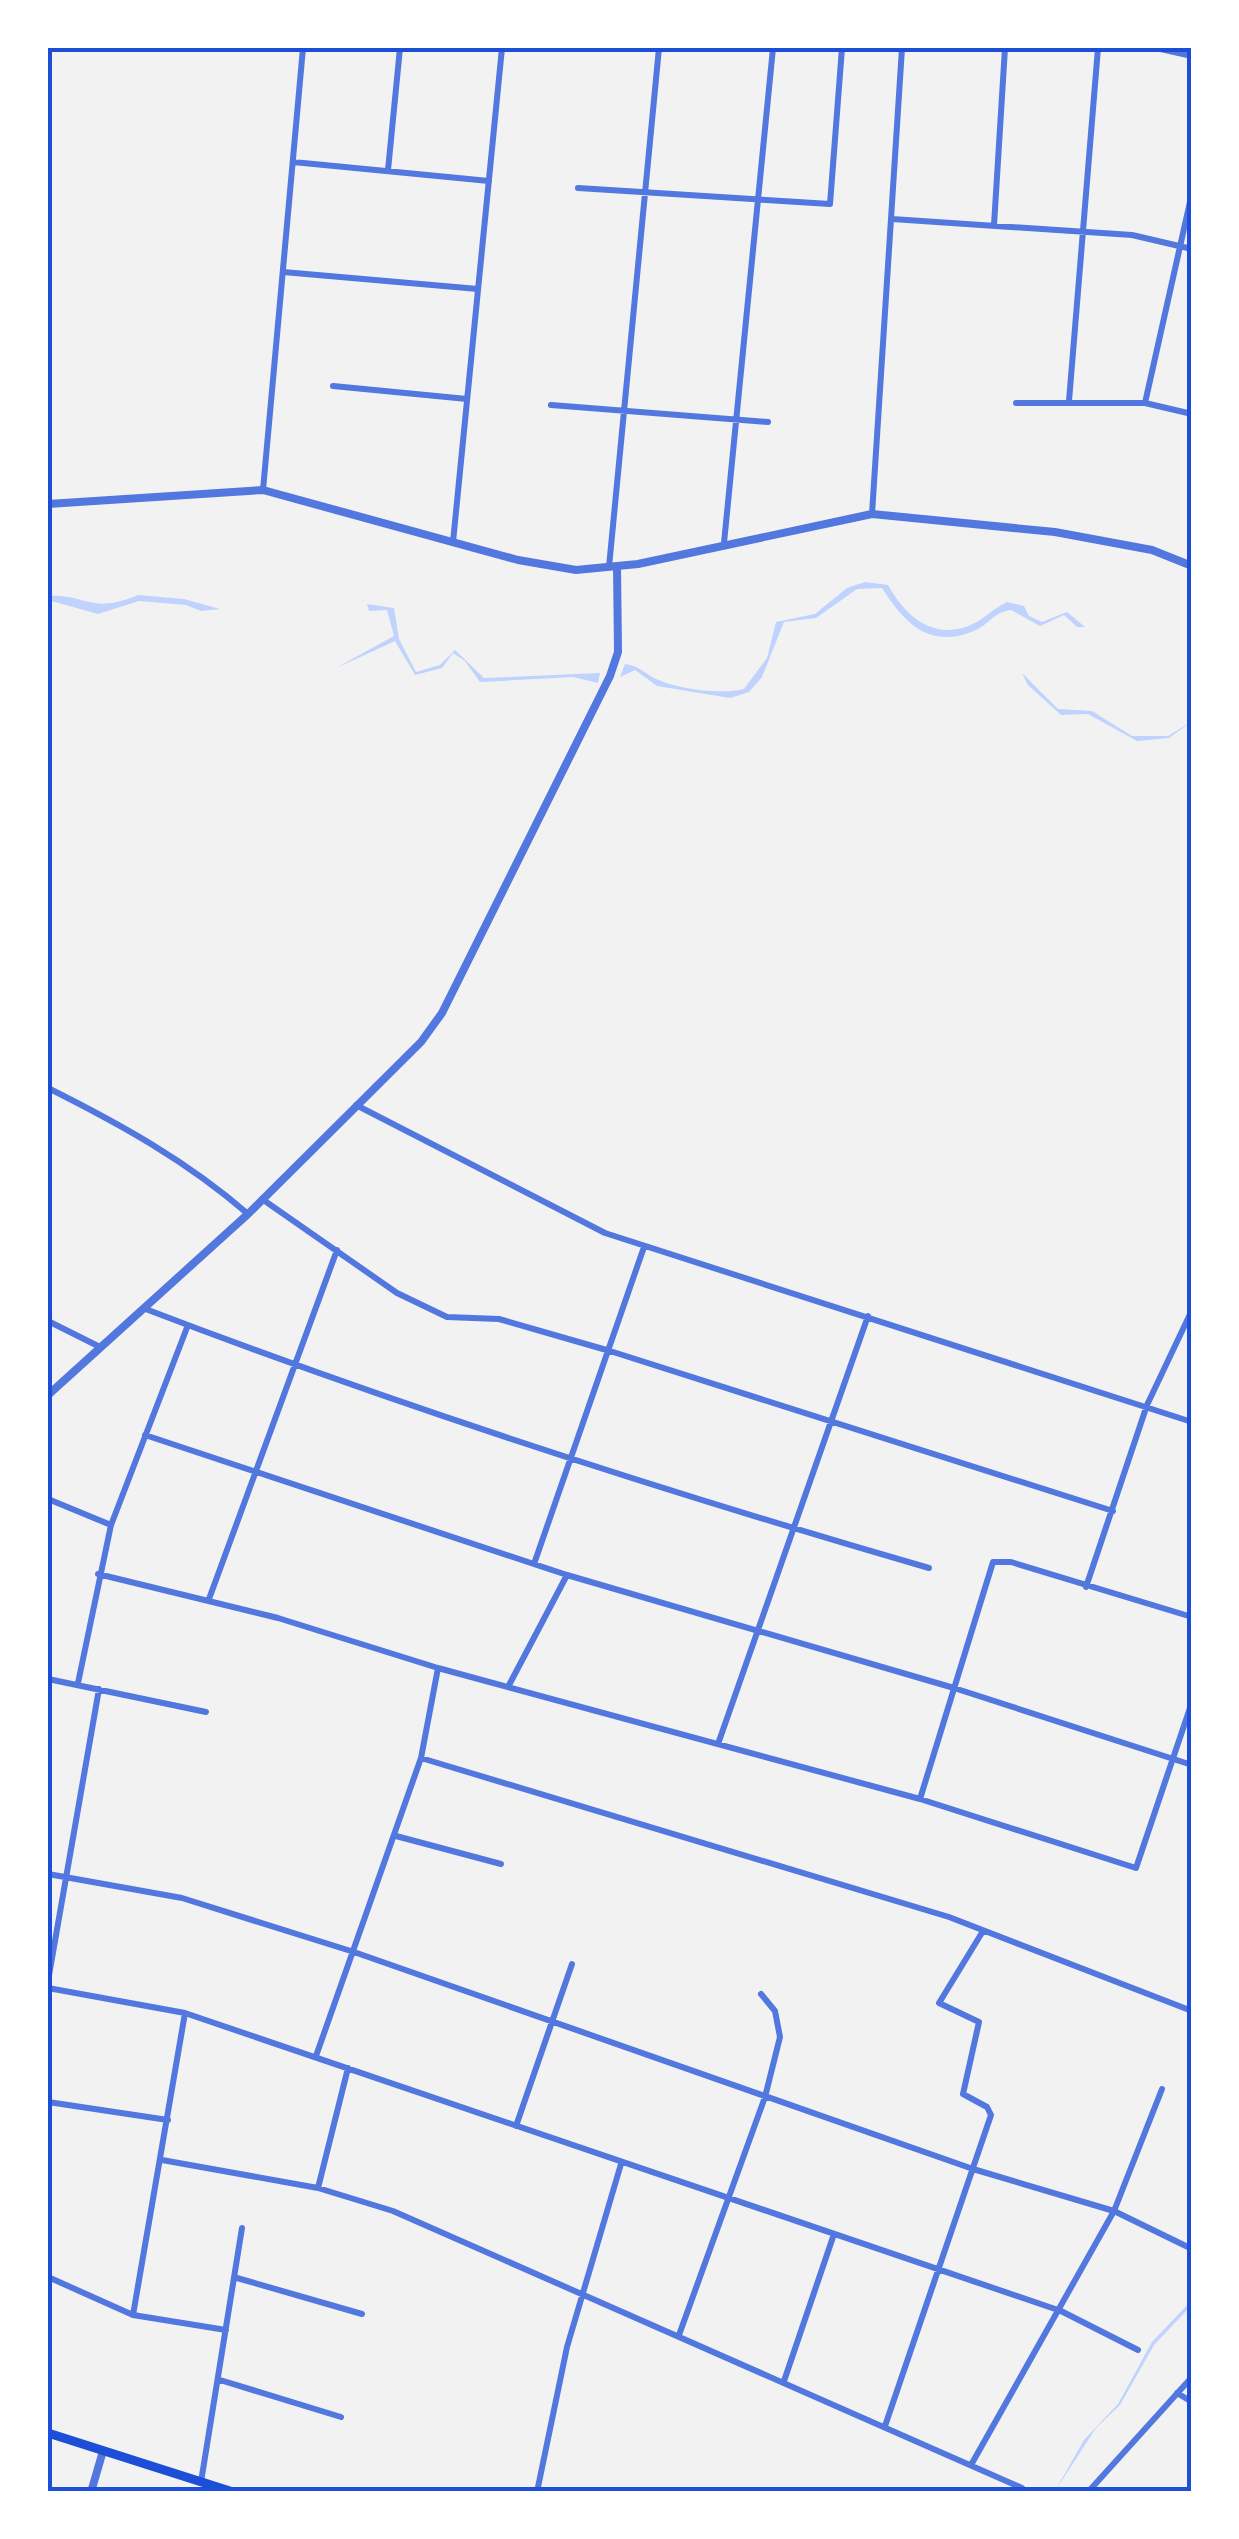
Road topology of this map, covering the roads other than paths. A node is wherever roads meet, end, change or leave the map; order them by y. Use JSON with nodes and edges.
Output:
{"nodes":[{"id":1,"x":303,"y":48,"type":"edge"},
{"id":2,"x":400,"y":48,"type":"edge"},
{"id":3,"x":502,"y":48,"type":"edge"},
{"id":4,"x":659,"y":48,"type":"edge"},
{"id":5,"x":773,"y":48,"type":"edge"},
{"id":6,"x":842,"y":48,"type":"edge"},
{"id":7,"x":902,"y":48,"type":"edge"},
{"id":8,"x":1005,"y":48,"type":"edge"},
{"id":9,"x":1098,"y":48,"type":"edge"},
{"id":10,"x":1156,"y":48,"type":"edge"},
{"id":11,"x":1192,"y":56,"type":"edge"},
{"id":12,"x":293,"y":162,"type":"junction"},
{"id":13,"x":388,"y":170,"type":"junction"},
{"id":14,"x":489,"y":180,"type":"junction"},
{"id":15,"x":578,"y":188,"type":"dead end"},
{"id":16,"x":645,"y":194,"type":"junction"},
{"id":17,"x":1192,"y":194,"type":"edge"},
{"id":18,"x":758,"y":201,"type":"junction"},
{"id":19,"x":892,"y":218,"type":"junction"},
{"id":20,"x":994,"y":225,"type":"junction"},
{"id":21,"x":1083,"y":232,"type":"junction"},
{"id":22,"x":1180,"y":246,"type":"junction"},
{"id":23,"x":1192,"y":249,"type":"edge"},
{"id":24,"x":283,"y":272,"type":"junction"},
{"id":25,"x":478,"y":289,"type":"junction"},
{"id":26,"x":333,"y":386,"type":"dead end"},
{"id":27,"x":467,"y":399,"type":"junction"},
{"id":28,"x":1069,"y":401,"type":"junction"},
{"id":29,"x":1016,"y":403,"type":"dead end"},
{"id":30,"x":1144,"y":403,"type":"junction"},
{"id":31,"x":551,"y":405,"type":"dead end"},
{"id":32,"x":624,"y":410,"type":"junction"},
{"id":33,"x":1192,"y":414,"type":"edge"},
{"id":34,"x":736,"y":419,"type":"junction"},
{"id":35,"x":768,"y":422,"type":"dead end"},
{"id":36,"x":263,"y":490,"type":"junction"},
{"id":37,"x":48,"y":504,"type":"edge"},
{"id":38,"x":872,"y":514,"type":"junction"},
{"id":39,"x":453,"y":542,"type":"junction"},
{"id":40,"x":724,"y":543,"type":"junction"},
{"id":41,"x":1192,"y":566,"type":"edge"},
{"id":42,"x":613,"y":567,"type":"junction"},
{"id":43,"x":48,"y":1088,"type":"edge"},
{"id":44,"x":356,"y":1105,"type":"junction"},
{"id":45,"x":262,"y":1199,"type":"junction"},
{"id":46,"x":248,"y":1214,"type":"junction"},
{"id":47,"x":644,"y":1246,"type":"junction"},
{"id":48,"x":337,"y":1250,"type":"junction"},
{"id":49,"x":143,"y":1308,"type":"junction"},
{"id":50,"x":1192,"y":1310,"type":"edge"},
{"id":51,"x":868,"y":1316,"type":"junction"},
{"id":52,"x":48,"y":1322,"type":"edge"},
{"id":53,"x":188,"y":1325,"type":"junction"},
{"id":54,"x":100,"y":1347,"type":"junction"},
{"id":55,"x":610,"y":1351,"type":"junction"},
{"id":56,"x":296,"y":1367,"type":"junction"},
{"id":57,"x":48,"y":1395,"type":"edge"},
{"id":58,"x":1148,"y":1405,"type":"junction"},
{"id":59,"x":831,"y":1422,"type":"junction"},
{"id":60,"x":1192,"y":1422,"type":"edge"},
{"id":61,"x":145,"y":1435,"type":"junction"},
{"id":62,"x":570,"y":1460,"type":"junction"},
{"id":63,"x":258,"y":1473,"type":"junction"},
{"id":64,"x":48,"y":1500,"type":"edge"},
{"id":65,"x":1113,"y":1511,"type":"junction"},
{"id":66,"x":111,"y":1525,"type":"junction"},
{"id":67,"x":793,"y":1528,"type":"junction"},
{"id":68,"x":534,"y":1564,"type":"junction"},
{"id":69,"x":928,"y":1568,"type":"dead end"},
{"id":70,"x":98,"y":1574,"type":"junction"},
{"id":71,"x":568,"y":1575,"type":"junction"},
{"id":72,"x":1086,"y":1587,"type":"junction"},
{"id":73,"x":209,"y":1599,"type":"junction"},
{"id":74,"x":1192,"y":1617,"type":"edge"},
{"id":75,"x":760,"y":1630,"type":"junction"},
{"id":76,"x":438,"y":1668,"type":"junction"},
{"id":77,"x":48,"y":1678,"type":"edge"},
{"id":78,"x":78,"y":1684,"type":"junction"},
{"id":79,"x":508,"y":1687,"type":"junction"},
{"id":80,"x":954,"y":1688,"type":"junction"},
{"id":81,"x":99,"y":1689,"type":"junction"},
{"id":82,"x":1192,"y":1702,"type":"edge"},
{"id":83,"x":206,"y":1712,"type":"dead end"},
{"id":84,"x":718,"y":1744,"type":"junction"},
{"id":85,"x":421,"y":1758,"type":"junction"},
{"id":86,"x":1174,"y":1760,"type":"junction"},
{"id":87,"x":1192,"y":1765,"type":"edge"},
{"id":88,"x":920,"y":1799,"type":"junction"},
{"id":89,"x":396,"y":1836,"type":"junction"},
{"id":90,"x":501,"y":1864,"type":"dead end"},
{"id":91,"x":48,"y":1874,"type":"edge"},
{"id":92,"x":68,"y":1878,"type":"junction"},
{"id":93,"x":983,"y":1931,"type":"junction"},
{"id":94,"x":354,"y":1952,"type":"junction"},
{"id":95,"x":572,"y":1964,"type":"dead end"},
{"id":96,"x":48,"y":1981,"type":"edge"},
{"id":97,"x":48,"y":1988,"type":"edge"},
{"id":98,"x":761,"y":1994,"type":"dead end"},
{"id":99,"x":1192,"y":2011,"type":"edge"},
{"id":100,"x":185,"y":2013,"type":"junction"},
{"id":101,"x":553,"y":2024,"type":"junction"},
{"id":102,"x":316,"y":2056,"type":"junction"},
{"id":103,"x":348,"y":2068,"type":"junction"},
{"id":104,"x":1162,"y":2089,"type":"dead end"},
{"id":105,"x":766,"y":2097,"type":"junction"},
{"id":106,"x":48,"y":2102,"type":"edge"},
{"id":107,"x":168,"y":2120,"type":"junction"},
{"id":108,"x":516,"y":2126,"type":"junction"},
{"id":109,"x":162,"y":2160,"type":"junction"},
{"id":110,"x":620,"y":2164,"type":"junction"},
{"id":111,"x":973,"y":2169,"type":"junction"},
{"id":112,"x":318,"y":2188,"type":"junction"},
{"id":113,"x":729,"y":2198,"type":"junction"},
{"id":114,"x":1114,"y":2211,"type":"junction"},
{"id":115,"x":242,"y":2228,"type":"dead end"},
{"id":116,"x":834,"y":2234,"type":"junction"},
{"id":117,"x":1192,"y":2249,"type":"edge"},
{"id":118,"x":938,"y":2268,"type":"junction"},
{"id":119,"x":48,"y":2277,"type":"edge"},
{"id":120,"x":237,"y":2278,"type":"junction"},
{"id":121,"x":582,"y":2291,"type":"junction"},
{"id":122,"x":1061,"y":2310,"type":"junction"},
{"id":123,"x":362,"y":2314,"type":"dead end"},
{"id":124,"x":133,"y":2315,"type":"junction"},
{"id":125,"x":226,"y":2330,"type":"junction"},
{"id":126,"x":679,"y":2336,"type":"junction"},
{"id":127,"x":1138,"y":2350,"type":"dead end"},
{"id":128,"x":1192,"y":2376,"type":"edge"},
{"id":129,"x":220,"y":2380,"type":"junction"},
{"id":130,"x":784,"y":2380,"type":"junction"},
{"id":131,"x":1176,"y":2392,"type":"junction"},
{"id":132,"x":1192,"y":2402,"type":"edge"},
{"id":133,"x":341,"y":2417,"type":"dead end"},
{"id":134,"x":885,"y":2426,"type":"junction"},
{"id":135,"x":48,"y":2433,"type":"edge"},
{"id":136,"x":102,"y":2451,"type":"junction"},
{"id":137,"x":972,"y":2466,"type":"junction"},
{"id":138,"x":201,"y":2482,"type":"junction"},
{"id":139,"x":1022,"y":2488,"type":"dead end"},
{"id":140,"x":90,"y":2492,"type":"edge"},
{"id":141,"x":233,"y":2492,"type":"edge"},
{"id":142,"x":538,"y":2492,"type":"edge"},
{"id":143,"x":1088,"y":2492,"type":"edge"}],
"edges":[{"from":1,"to":12,"type":"street"},
{"from":2,"to":13,"type":"street"},
{"from":3,"to":14,"type":"street"},
{"from":4,"to":16,"type":"street"},
{"from":5,"to":18,"type":"street"},
{"from":6,"to":18,"type":"street"},
{"from":7,"to":19,"type":"street"},
{"from":8,"to":20,"type":"street"},
{"from":9,"to":21,"type":"street"},
{"from":10,"to":11,"type":"street"},
{"from":12,"to":13,"type":"street"},
{"from":12,"to":24,"type":"street"},
{"from":13,"to":14,"type":"street"},
{"from":14,"to":25,"type":"street"},
{"from":15,"to":16,"type":"street"},
{"from":16,"to":18,"type":"street"},
{"from":16,"to":32,"type":"street"},
{"from":17,"to":22,"type":"street"},
{"from":18,"to":34,"type":"street"},
{"from":19,"to":20,"type":"street"},
{"from":19,"to":38,"type":"street"},
{"from":20,"to":21,"type":"street"},
{"from":21,"to":22,"type":"street"},
{"from":21,"to":28,"type":"street"},
{"from":22,"to":23,"type":"street"},
{"from":22,"to":30,"type":"street"},
{"from":24,"to":25,"type":"street"},
{"from":24,"to":36,"type":"street"},
{"from":25,"to":27,"type":"street"},
{"from":26,"to":27,"type":"street"},
{"from":27,"to":39,"type":"street"},
{"from":28,"to":29,"type":"street"},
{"from":28,"to":30,"type":"street"},
{"from":30,"to":33,"type":"street"},
{"from":31,"to":32,"type":"street"},
{"from":32,"to":34,"type":"street"},
{"from":32,"to":42,"type":"street"},
{"from":34,"to":35,"type":"street"},
{"from":34,"to":40,"type":"street"},
{"from":36,"to":37,"type":"street"},
{"from":36,"to":39,"type":"street"},
{"from":38,"to":40,"type":"street"},
{"from":38,"to":41,"type":"street"},
{"from":39,"to":42,"type":"street"},
{"from":40,"to":42,"type":"street"},
{"from":42,"to":44,"type":"street"},
{"from":43,"to":46,"type":"street"},
{"from":44,"to":45,"type":"street"},
{"from":44,"to":47,"type":"street"},
{"from":45,"to":46,"type":"street"},
{"from":45,"to":48,"type":"street"},
{"from":46,"to":49,"type":"street"},
{"from":47,"to":51,"type":"street"},
{"from":47,"to":55,"type":"street"},
{"from":48,"to":55,"type":"street"},
{"from":48,"to":56,"type":"street"},
{"from":49,"to":53,"type":"street"},
{"from":49,"to":54,"type":"street"},
{"from":50,"to":58,"type":"street"},
{"from":51,"to":58,"type":"street"},
{"from":51,"to":59,"type":"street"},
{"from":52,"to":54,"type":"street"},
{"from":53,"to":56,"type":"street"},
{"from":53,"to":61,"type":"street"},
{"from":54,"to":57,"type":"street"},
{"from":55,"to":59,"type":"street"},
{"from":55,"to":62,"type":"street"},
{"from":56,"to":62,"type":"street"},
{"from":56,"to":63,"type":"street"},
{"from":58,"to":60,"type":"street"},
{"from":58,"to":65,"type":"street"},
{"from":59,"to":65,"type":"street"},
{"from":59,"to":67,"type":"street"},
{"from":61,"to":63,"type":"street"},
{"from":61,"to":66,"type":"street"},
{"from":62,"to":67,"type":"street"},
{"from":62,"to":68,"type":"street"},
{"from":63,"to":68,"type":"street"},
{"from":63,"to":73,"type":"street"},
{"from":64,"to":66,"type":"street"},
{"from":65,"to":72,"type":"street"},
{"from":66,"to":70,"type":"street"},
{"from":67,"to":69,"type":"street"},
{"from":67,"to":75,"type":"street"},
{"from":68,"to":71,"type":"street"},
{"from":70,"to":73,"type":"street"},
{"from":70,"to":78,"type":"street"},
{"from":71,"to":75,"type":"street"},
{"from":71,"to":79,"type":"street"},
{"from":72,"to":74,"type":"street"},
{"from":72,"to":80,"type":"street"},
{"from":73,"to":76,"type":"street"},
{"from":75,"to":80,"type":"street"},
{"from":75,"to":84,"type":"street"},
{"from":76,"to":79,"type":"street"},
{"from":76,"to":85,"type":"street"},
{"from":77,"to":78,"type":"street"},
{"from":78,"to":81,"type":"street"},
{"from":79,"to":84,"type":"street"},
{"from":80,"to":86,"type":"street"},
{"from":80,"to":88,"type":"street"},
{"from":81,"to":83,"type":"street"},
{"from":81,"to":92,"type":"street"},
{"from":82,"to":86,"type":"street"},
{"from":84,"to":88,"type":"street"},
{"from":85,"to":89,"type":"street"},
{"from":85,"to":93,"type":"street"},
{"from":86,"to":87,"type":"street"},
{"from":86,"to":88,"type":"street"},
{"from":89,"to":90,"type":"street"},
{"from":89,"to":94,"type":"street"},
{"from":91,"to":92,"type":"street"},
{"from":92,"to":94,"type":"street"},
{"from":92,"to":96,"type":"street"},
{"from":93,"to":99,"type":"street"},
{"from":93,"to":111,"type":"street"},
{"from":94,"to":101,"type":"street"},
{"from":94,"to":102,"type":"street"},
{"from":95,"to":101,"type":"street"},
{"from":97,"to":100,"type":"street"},
{"from":98,"to":105,"type":"street"},
{"from":100,"to":102,"type":"street"},
{"from":100,"to":107,"type":"street"},
{"from":101,"to":105,"type":"street"},
{"from":101,"to":108,"type":"street"},
{"from":102,"to":103,"type":"street"},
{"from":103,"to":108,"type":"street"},
{"from":103,"to":112,"type":"street"},
{"from":104,"to":114,"type":"street"},
{"from":105,"to":111,"type":"street"},
{"from":105,"to":113,"type":"street"},
{"from":106,"to":107,"type":"street"},
{"from":107,"to":109,"type":"street"},
{"from":108,"to":110,"type":"street"},
{"from":109,"to":112,"type":"street"},
{"from":109,"to":124,"type":"street"},
{"from":110,"to":113,"type":"street"},
{"from":110,"to":121,"type":"street"},
{"from":111,"to":114,"type":"street"},
{"from":111,"to":118,"type":"street"},
{"from":112,"to":121,"type":"street"},
{"from":113,"to":116,"type":"street"},
{"from":113,"to":126,"type":"street"},
{"from":114,"to":117,"type":"street"},
{"from":114,"to":122,"type":"street"},
{"from":115,"to":120,"type":"street"},
{"from":116,"to":118,"type":"street"},
{"from":116,"to":130,"type":"street"},
{"from":118,"to":122,"type":"street"},
{"from":118,"to":134,"type":"street"},
{"from":119,"to":124,"type":"street"},
{"from":120,"to":123,"type":"street"},
{"from":120,"to":125,"type":"street"},
{"from":121,"to":126,"type":"street"},
{"from":121,"to":142,"type":"street"},
{"from":122,"to":127,"type":"street"},
{"from":122,"to":137,"type":"street"},
{"from":124,"to":125,"type":"street"},
{"from":125,"to":129,"type":"street"},
{"from":126,"to":130,"type":"street"},
{"from":128,"to":131,"type":"street"},
{"from":129,"to":133,"type":"street"},
{"from":129,"to":138,"type":"street"},
{"from":130,"to":134,"type":"street"},
{"from":131,"to":132,"type":"street"},
{"from":131,"to":143,"type":"street"},
{"from":134,"to":137,"type":"street"},
{"from":135,"to":136,"type":"main road"},
{"from":136,"to":138,"type":"main road"},
{"from":136,"to":140,"type":"street"},
{"from":137,"to":139,"type":"street"},
{"from":138,"to":141,"type":"main road"}]}
